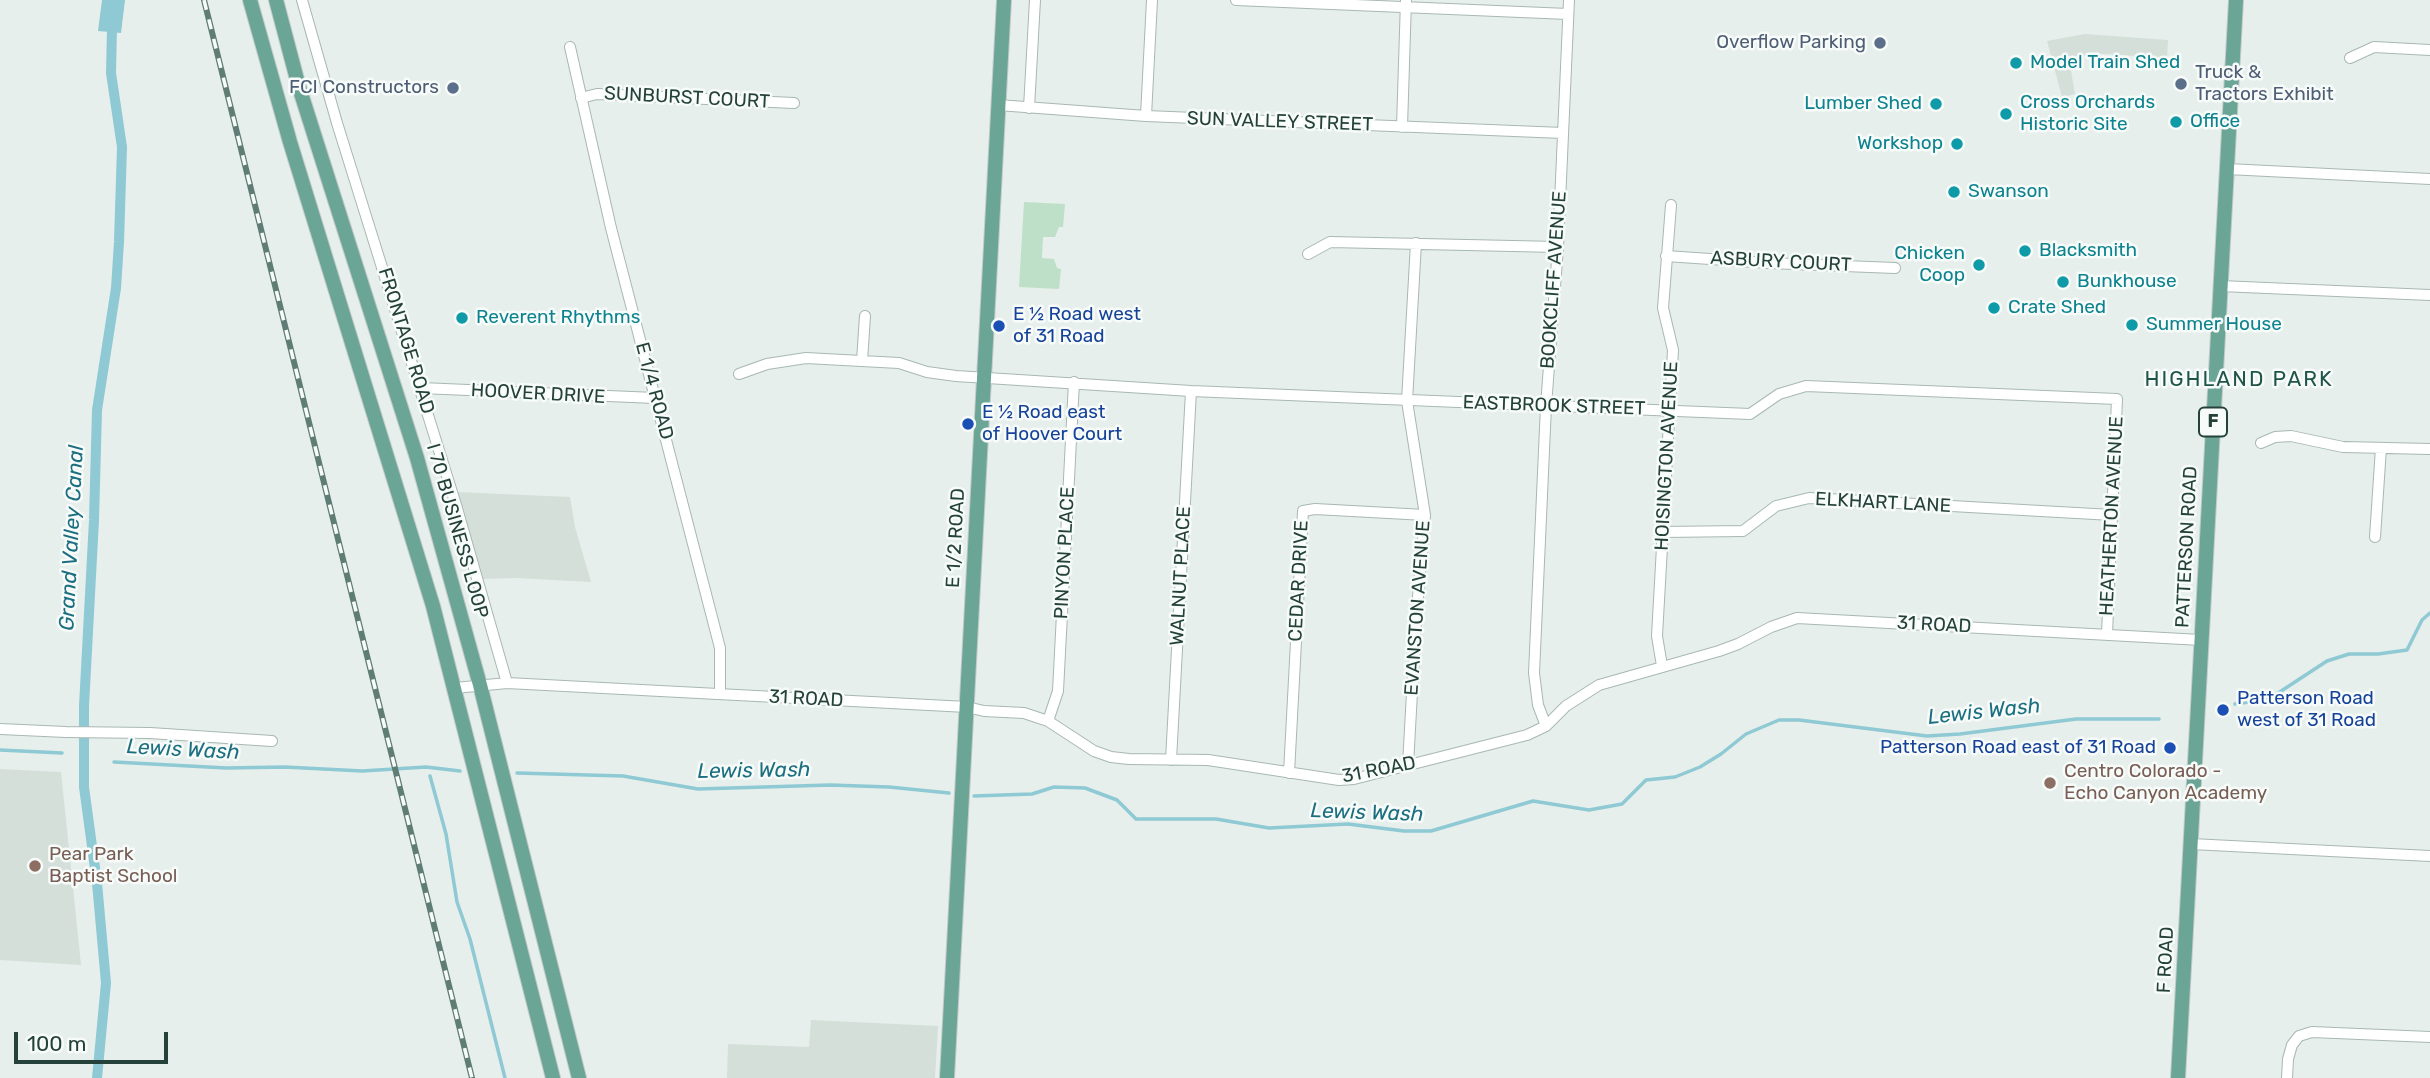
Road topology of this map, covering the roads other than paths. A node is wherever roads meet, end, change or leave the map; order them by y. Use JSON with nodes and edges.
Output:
{"nodes":[{"id":1,"x":250,"y":0,"type":"edge"},
{"id":2,"x":276,"y":0,"type":"edge"},
{"id":3,"x":302,"y":0,"type":"edge"},
{"id":4,"x":1004,"y":0,"type":"edge"},
{"id":5,"x":1035,"y":0,"type":"edge"},
{"id":6,"x":1152,"y":0,"type":"edge"},
{"id":7,"x":1236,"y":0,"type":"edge"},
{"id":8,"x":1569,"y":0,"type":"edge"},
{"id":9,"x":2236,"y":0,"type":"edge"},
{"id":10,"x":1406,"y":4,"type":"edge"},
{"id":11,"x":1568,"y":14,"type":"junction"},
{"id":12,"x":570,"y":47,"type":"dead end"},
{"id":13,"x":2430,"y":50,"type":"edge"},
{"id":14,"x":2350,"y":58,"type":"dead end"},
{"id":15,"x":581,"y":98,"type":"junction"},
{"id":16,"x":794,"y":103,"type":"dead end"},
{"id":17,"x":998,"y":105,"type":"junction"},
{"id":18,"x":1029,"y":108,"type":"junction"},
{"id":19,"x":1146,"y":116,"type":"junction"},
{"id":20,"x":1402,"y":127,"type":"junction"},
{"id":21,"x":1563,"y":133,"type":"junction"},
{"id":22,"x":2227,"y":169,"type":"junction"},
{"id":23,"x":2430,"y":179,"type":"edge"},
{"id":24,"x":1671,"y":205,"type":"dead end"},
{"id":25,"x":1416,"y":243,"type":"junction"},
{"id":26,"x":1558,"y":247,"type":"junction"},
{"id":27,"x":1308,"y":254,"type":"dead end"},
{"id":28,"x":1666,"y":256,"type":"junction"},
{"id":29,"x":1895,"y":268,"type":"dead end"},
{"id":30,"x":2220,"y":285,"type":"junction"},
{"id":31,"x":2430,"y":295,"type":"edge"},
{"id":32,"x":865,"y":316,"type":"dead end"},
{"id":33,"x":862,"y":361,"type":"junction"},
{"id":34,"x":739,"y":373,"type":"dead end"},
{"id":35,"x":983,"y":377,"type":"junction"},
{"id":36,"x":1074,"y":382,"type":"junction"},
{"id":37,"x":421,"y":388,"type":"junction"},
{"id":38,"x":1191,"y":391,"type":"junction"},
{"id":39,"x":655,"y":398,"type":"junction"},
{"id":40,"x":2117,"y":399,"type":"joint"},
{"id":41,"x":1407,"y":401,"type":"junction"},
{"id":42,"x":1546,"y":406,"type":"junction"},
{"id":43,"x":1669,"y":411,"type":"junction"},
{"id":44,"x":2261,"y":443,"type":"dead end"},
{"id":45,"x":2381,"y":448,"type":"junction"},
{"id":46,"x":2430,"y":449,"type":"edge"},
{"id":47,"x":1425,"y":515,"type":"junction"},
{"id":48,"x":2112,"y":515,"type":"junction"},
{"id":49,"x":1663,"y":532,"type":"junction"},
{"id":50,"x":2375,"y":537,"type":"dead end"},
{"id":51,"x":2106,"y":634,"type":"junction"},
{"id":52,"x":2201,"y":640,"type":"junction"},
{"id":53,"x":1662,"y":666,"type":"junction"},
{"id":54,"x":507,"y":683,"type":"junction"},
{"id":55,"x":480,"y":685,"type":"junction"},
{"id":56,"x":455,"y":688,"type":"junction"},
{"id":57,"x":720,"y":694,"type":"junction"},
{"id":58,"x":967,"y":707,"type":"junction"},
{"id":59,"x":1048,"y":721,"type":"junction"},
{"id":60,"x":1546,"y":726,"type":"junction"},
{"id":61,"x":0,"y":729,"type":"edge"},
{"id":62,"x":272,"y":741,"type":"dead end"},
{"id":63,"x":1171,"y":760,"type":"junction"},
{"id":64,"x":1408,"y":765,"type":"junction"},
{"id":65,"x":1289,"y":773,"type":"junction"},
{"id":66,"x":2191,"y":844,"type":"junction"},
{"id":67,"x":2430,"y":856,"type":"edge"},
{"id":68,"x":2430,"y":1037,"type":"edge"},
{"id":69,"x":553,"y":1078,"type":"edge"},
{"id":70,"x":579,"y":1078,"type":"edge"},
{"id":71,"x":947,"y":1078,"type":"edge"},
{"id":72,"x":2178,"y":1078,"type":"edge"},
{"id":73,"x":2287,"y":1078,"type":"edge"}],
"edges":[{"from":1,"to":56,"type":"main road"},
{"from":2,"to":55,"type":"main road","name":"I 70 BUSINESS LOOP"},
{"from":3,"to":37,"type":"street","name":"FRONTAGE ROAD"},
{"from":4,"to":17,"type":"main road","name":"E 1/2 ROAD"},
{"from":5,"to":18,"type":"street"},
{"from":6,"to":19,"type":"street"},
{"from":7,"to":10,"type":"street"},
{"from":8,"to":11,"type":"street","name":"BOOKCLIFF AVENUE"},
{"from":9,"to":22,"type":"main road","name":"PATTERSON ROAD","number":"F"},
{"from":10,"to":11,"type":"street"},
{"from":10,"to":20,"type":"street"},
{"from":11,"to":21,"type":"street","name":"BOOKCLIFF AVENUE"},
{"from":12,"to":15,"type":"street","name":"E 1/4 ROAD"},
{"from":13,"to":14,"type":"street"},
{"from":15,"to":16,"type":"street","name":"SUNBURST COURT"},
{"from":15,"to":39,"type":"street","name":"E 1/4 ROAD"},
{"from":17,"to":18,"type":"street","name":"SUN VALLEY STREET"},
{"from":17,"to":35,"type":"main road","name":"E 1/2 ROAD"},
{"from":18,"to":19,"type":"street","name":"SUN VALLEY STREET"},
{"from":19,"to":20,"type":"street","name":"SUN VALLEY STREET"},
{"from":20,"to":21,"type":"street","name":"SUN VALLEY STREET"},
{"from":21,"to":26,"type":"street","name":"BOOKCLIFF AVENUE"},
{"from":22,"to":23,"type":"street"},
{"from":22,"to":30,"type":"main road","name":"PATTERSON ROAD","number":"F"},
{"from":24,"to":28,"type":"street","name":"HOISINGTON AVENUE"},
{"from":25,"to":26,"type":"street"},
{"from":25,"to":27,"type":"street"},
{"from":25,"to":41,"type":"street","name":"EVANSTON AVENUE"},
{"from":26,"to":42,"type":"street","name":"BOOKCLIFF AVENUE"},
{"from":28,"to":29,"type":"street","name":"ASBURY COURT"},
{"from":28,"to":43,"type":"street","name":"HOISINGTON AVENUE"},
{"from":30,"to":31,"type":"street"},
{"from":30,"to":52,"type":"main road","name":"PATTERSON ROAD","number":"F"},
{"from":32,"to":33,"type":"street"},
{"from":33,"to":34,"type":"street","name":"EASTBROOK STREET"},
{"from":33,"to":35,"type":"street","name":"EASTBROOK STREET"},
{"from":35,"to":36,"type":"street","name":"EASTBROOK STREET"},
{"from":35,"to":58,"type":"main road","name":"E 1/2 ROAD"},
{"from":36,"to":38,"type":"street","name":"EASTBROOK STREET"},
{"from":36,"to":59,"type":"street","name":"PINYON PLACE"},
{"from":37,"to":39,"type":"street","name":"HOOVER DRIVE"},
{"from":37,"to":54,"type":"street","name":"FRONTAGE ROAD"},
{"from":38,"to":41,"type":"street","name":"EASTBROOK STREET"},
{"from":38,"to":63,"type":"street","name":"WALNUT PLACE"},
{"from":39,"to":57,"type":"street","name":"E 1/4 ROAD"},
{"from":40,"to":43,"type":"street","name":"EASTBROOK STREET"},
{"from":40,"to":48,"type":"street","name":"HEATHERTON AVENUE"},
{"from":41,"to":42,"type":"street","name":"EASTBROOK STREET"},
{"from":41,"to":47,"type":"street","name":"EVANSTON AVENUE"},
{"from":42,"to":43,"type":"street","name":"EASTBROOK STREET"},
{"from":42,"to":60,"type":"street","name":"BOOKCLIFF AVENUE"},
{"from":43,"to":49,"type":"street","name":"HOISINGTON AVENUE"},
{"from":44,"to":45,"type":"street"},
{"from":45,"to":46,"type":"street"},
{"from":45,"to":50,"type":"street"},
{"from":47,"to":64,"type":"street","name":"EVANSTON AVENUE"},
{"from":47,"to":65,"type":"street","name":"CEDAR DRIVE"},
{"from":48,"to":49,"type":"street","name":"ELKHART LANE"},
{"from":48,"to":51,"type":"street","name":"HEATHERTON AVENUE"},
{"from":49,"to":53,"type":"street","name":"HOISINGTON AVENUE"},
{"from":51,"to":52,"type":"street","name":"31 ROAD"},
{"from":51,"to":53,"type":"street","name":"31 ROAD"},
{"from":52,"to":66,"type":"main road","name":"PATTERSON ROAD","number":"F"},
{"from":53,"to":60,"type":"street","name":"31 ROAD"},
{"from":54,"to":55,"type":"street","name":"31 ROAD"},
{"from":54,"to":57,"type":"street","name":"31 ROAD"},
{"from":55,"to":56,"type":"street","name":"31 ROAD"},
{"from":55,"to":70,"type":"main road","name":"I 70 BUSINESS LOOP"},
{"from":56,"to":69,"type":"main road"},
{"from":57,"to":58,"type":"street","name":"31 ROAD"},
{"from":58,"to":59,"type":"street","name":"31 ROAD"},
{"from":58,"to":71,"type":"main road","name":"E 1/2 ROAD"},
{"from":59,"to":63,"type":"street","name":"31 ROAD"},
{"from":60,"to":64,"type":"street","name":"31 ROAD"},
{"from":61,"to":62,"type":"street"},
{"from":63,"to":65,"type":"street","name":"31 ROAD"},
{"from":64,"to":65,"type":"street","name":"31 ROAD"},
{"from":66,"to":67,"type":"street"},
{"from":66,"to":72,"type":"main road","name":"F ROAD","number":"F"},
{"from":68,"to":73,"type":"street"}]}
